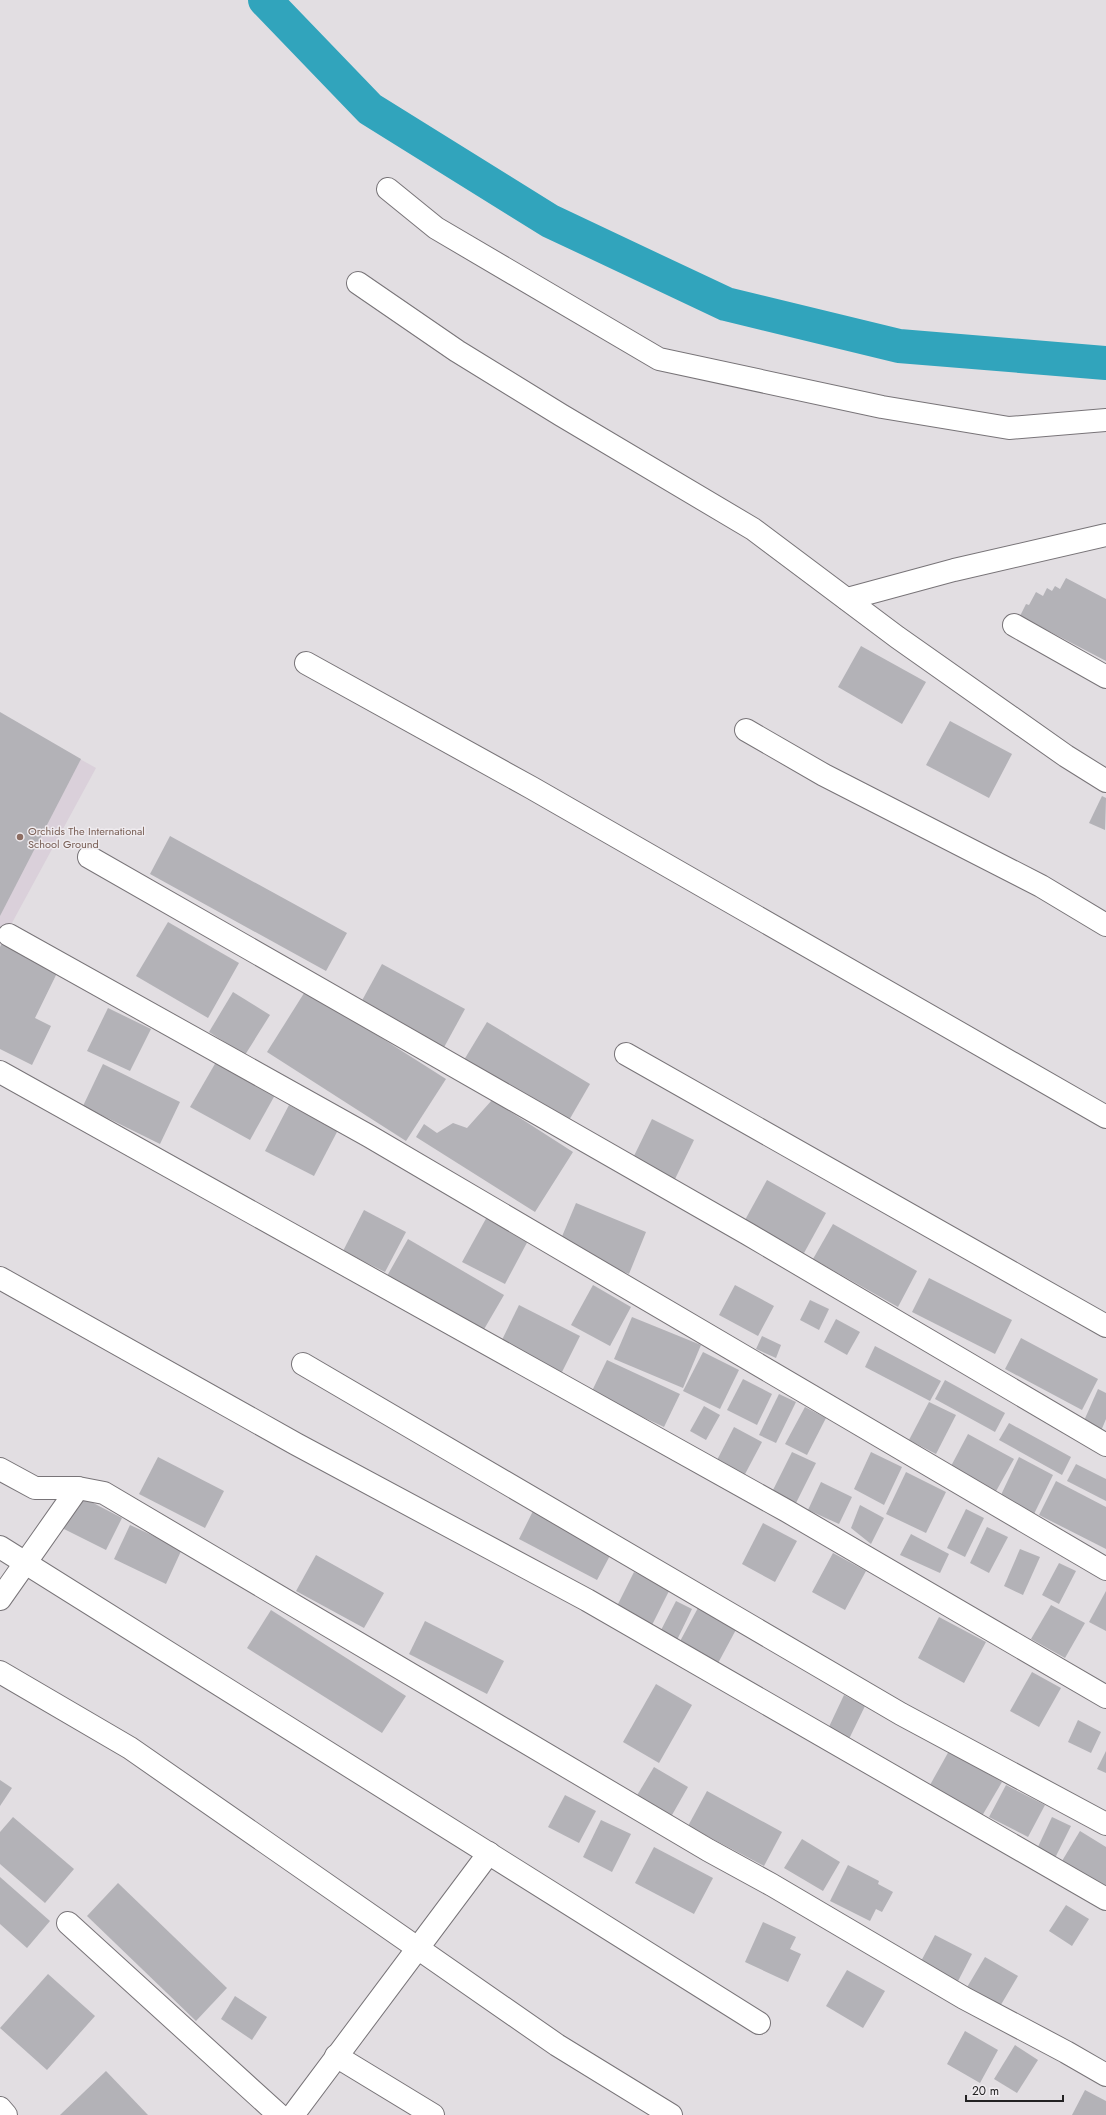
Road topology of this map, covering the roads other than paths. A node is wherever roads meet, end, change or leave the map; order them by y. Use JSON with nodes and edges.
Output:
{"nodes":[{"id":1,"x":388,"y":189,"type":"dead end"},
{"id":2,"x":358,"y":283,"type":"dead end"},
{"id":3,"x":1106,"y":420,"type":"edge"},
{"id":4,"x":1106,"y":535,"type":"edge"},
{"id":5,"x":847,"y":599,"type":"junction"},
{"id":6,"x":1014,"y":625,"type":"dead end"},
{"id":7,"x":306,"y":663,"type":"dead end"},
{"id":8,"x":1106,"y":677,"type":"edge"},
{"id":9,"x":746,"y":730,"type":"dead end"},
{"id":10,"x":1106,"y":781,"type":"edge"},
{"id":11,"x":89,"y":857,"type":"dead end"},
{"id":12,"x":1106,"y":925,"type":"edge"},
{"id":13,"x":9,"y":935,"type":"dead end"},
{"id":14,"x":626,"y":1054,"type":"dead end"},
{"id":15,"x":0,"y":1072,"type":"edge"},
{"id":16,"x":1106,"y":1117,"type":"edge"},
{"id":17,"x":0,"y":1278,"type":"edge"},
{"id":18,"x":1106,"y":1326,"type":"edge"},
{"id":19,"x":303,"y":1364,"type":"dead end"},
{"id":20,"x":1106,"y":1445,"type":"edge"},
{"id":21,"x":0,"y":1469,"type":"edge"},
{"id":22,"x":78,"y":1488,"type":"junction"},
{"id":23,"x":0,"y":1547,"type":"edge"},
{"id":24,"x":25,"y":1562,"type":"junction"},
{"id":25,"x":1106,"y":1569,"type":"edge"},
{"id":26,"x":0,"y":1600,"type":"edge"},
{"id":27,"x":0,"y":1672,"type":"edge"},
{"id":28,"x":1106,"y":1697,"type":"edge"},
{"id":29,"x":1106,"y":1824,"type":"edge"},
{"id":30,"x":489,"y":1853,"type":"junction"},
{"id":31,"x":1106,"y":1899,"type":"edge"},
{"id":32,"x":68,"y":1923,"type":"dead end"},
{"id":33,"x":417,"y":1948,"type":"junction"},
{"id":34,"x":759,"y":2023,"type":"dead end"},
{"id":35,"x":336,"y":2056,"type":"junction"},
{"id":36,"x":1106,"y":2076,"type":"edge"},
{"id":37,"x":0,"y":2108,"type":"edge"},
{"id":38,"x":6,"y":2115,"type":"edge"},
{"id":39,"x":279,"y":2115,"type":"edge"},
{"id":40,"x":293,"y":2115,"type":"edge"},
{"id":41,"x":433,"y":2115,"type":"edge"},
{"id":42,"x":671,"y":2115,"type":"edge"}],
"edges":[{"from":1,"to":3,"type":"street"},
{"from":2,"to":5,"type":"street"},
{"from":4,"to":5,"type":"street"},
{"from":5,"to":10,"type":"street"},
{"from":6,"to":8,"type":"street"},
{"from":7,"to":16,"type":"street"},
{"from":9,"to":12,"type":"street"},
{"from":11,"to":20,"type":"street"},
{"from":13,"to":25,"type":"street"},
{"from":14,"to":18,"type":"street"},
{"from":15,"to":28,"type":"street"},
{"from":17,"to":31,"type":"street"},
{"from":19,"to":29,"type":"street"},
{"from":21,"to":22,"type":"street"},
{"from":22,"to":24,"type":"street"},
{"from":22,"to":36,"type":"street"},
{"from":23,"to":24,"type":"street"},
{"from":24,"to":26,"type":"street"},
{"from":24,"to":30,"type":"street"},
{"from":27,"to":33,"type":"street"},
{"from":30,"to":33,"type":"street"},
{"from":30,"to":34,"type":"street"},
{"from":32,"to":39,"type":"street"},
{"from":33,"to":35,"type":"street"},
{"from":33,"to":42,"type":"street"},
{"from":35,"to":40,"type":"street"},
{"from":35,"to":41,"type":"street"},
{"from":37,"to":38,"type":"street"}]}
